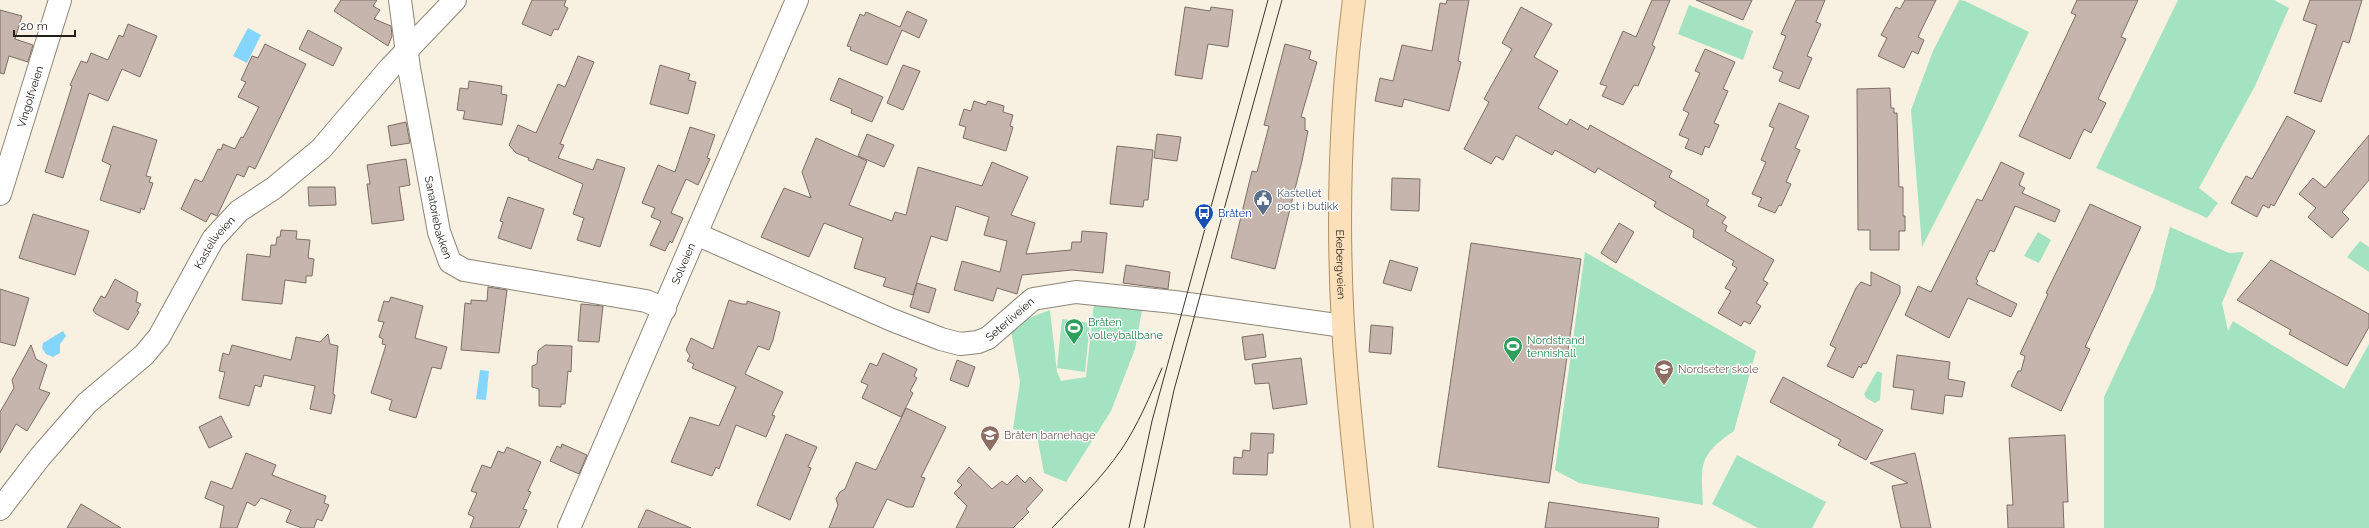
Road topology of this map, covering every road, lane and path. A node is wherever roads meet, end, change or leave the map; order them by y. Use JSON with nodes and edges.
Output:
{"nodes":[{"id":1,"x":60,"y":0,"type":"edge"},
{"id":2,"x":400,"y":0,"type":"edge"},
{"id":3,"x":455,"y":0,"type":"edge"},
{"id":4,"x":797,"y":0,"type":"edge"},
{"id":5,"x":1354,"y":0,"type":"edge"},
{"id":6,"x":408,"y":51,"type":"junction"},
{"id":7,"x":0,"y":194,"type":"edge"},
{"id":8,"x":696,"y":234,"type":"junction"},
{"id":9,"x":665,"y":309,"type":"junction"},
{"id":10,"x":1343,"y":326,"type":"junction"},
{"id":11,"x":0,"y":509,"type":"edge"},
{"id":12,"x":569,"y":528,"type":"edge"},
{"id":13,"x":1362,"y":528,"type":"edge"}],
"edges":[{"from":1,"to":7,"type":"street","name":"Vingolfveien"},
{"from":2,"to":6,"type":"street","name":"Sanatoriebakken"},
{"from":3,"to":6,"type":"street","name":"Kastellveien"},
{"from":4,"to":8,"type":"street","name":"Solveien"},
{"from":5,"to":10,"type":"main road","name":"Ekebergveien"},
{"from":6,"to":9,"type":"street","name":"Sanatoriebakken"},
{"from":6,"to":11,"type":"street","name":"Kastellveien"},
{"from":8,"to":9,"type":"street","name":"Solveien"},
{"from":8,"to":10,"type":"street","name":"Seterliveien"},
{"from":9,"to":12,"type":"street","name":"Solveien"},
{"from":10,"to":13,"type":"main road","name":"Ekebergveien"}]}
